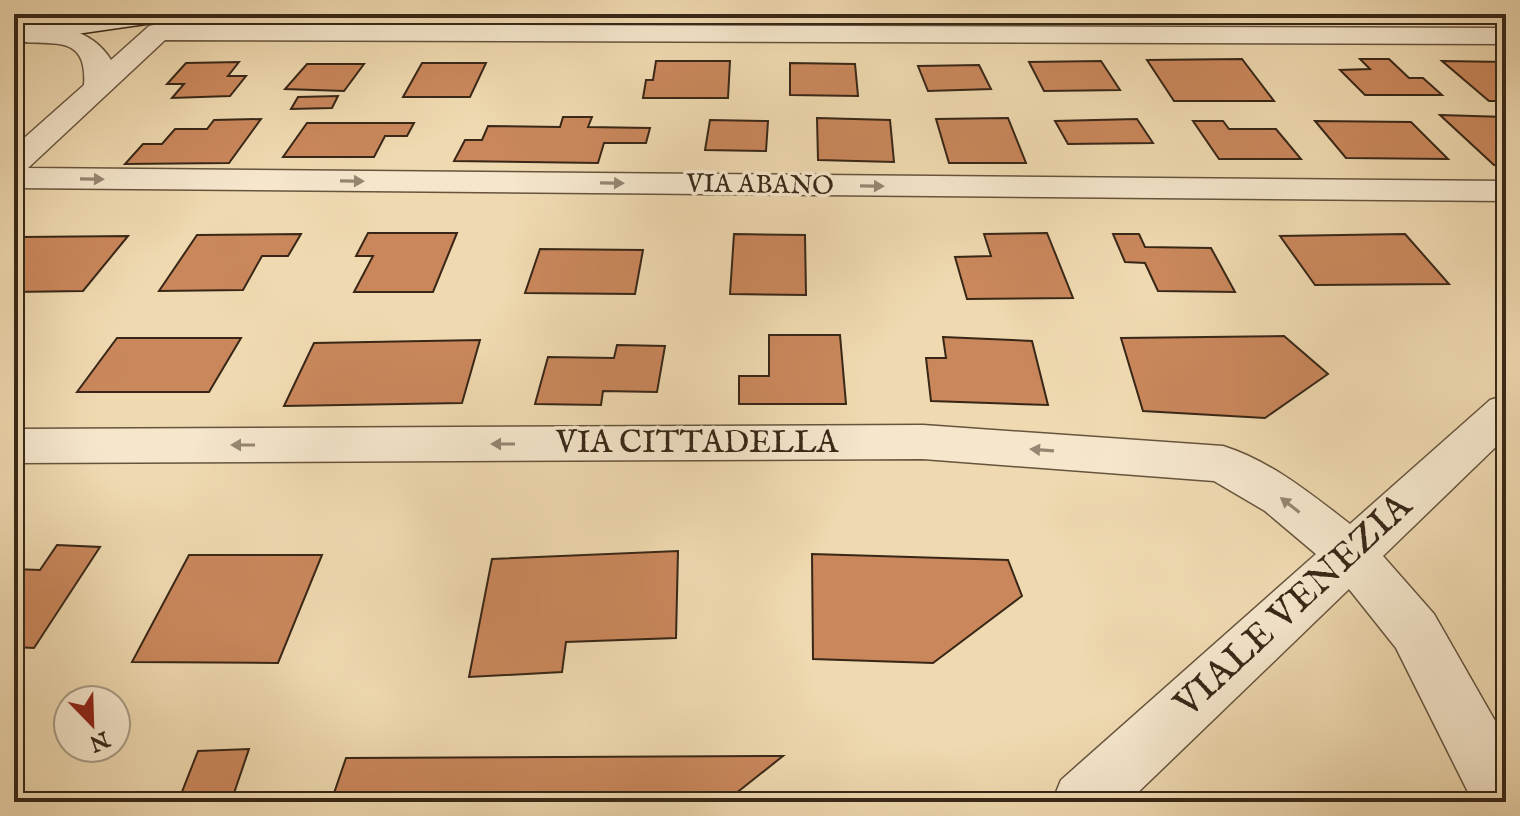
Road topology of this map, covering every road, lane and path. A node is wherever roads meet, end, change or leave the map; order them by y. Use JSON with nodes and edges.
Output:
{"nodes":[{"id":1,"x":159,"y":23,"type":"edge"},
{"id":2,"x":16,"y":35,"type":"edge"},
{"id":3,"x":1506,"y":36,"type":"edge"},
{"id":4,"x":98,"y":86,"type":"junction"},
{"id":5,"x":14,"y":164,"type":"edge"},
{"id":6,"x":14,"y":178,"type":"edge"},
{"id":7,"x":1506,"y":191,"type":"edge"},
{"id":8,"x":1506,"y":411,"type":"edge"},
{"id":9,"x":14,"y":446,"type":"edge"},
{"id":10,"x":1351,"y":554,"type":"junction"},
{"id":11,"x":1506,"y":801,"type":"edge"},
{"id":12,"x":1083,"y":802,"type":"edge"}],
"edges":[{"from":1,"to":2,"type":"street"},
{"from":1,"to":3,"type":"street"},
{"from":1,"to":4,"type":"street"},
{"from":2,"to":4,"type":"street"},
{"from":4,"to":5,"type":"street"},
{"from":6,"to":7,"type":"street","name":"VIA ABANO","one_way":true},
{"from":8,"to":10,"type":"street","name":"VIALE VENEZIA"},
{"from":10,"to":9,"type":"street","name":"VIA CITTADELLA","one_way":true},
{"from":10,"to":11,"type":"street","name":"VIA CITTADELLA"},
{"from":10,"to":12,"type":"street","name":"VIALE VENEZIA"}]}
